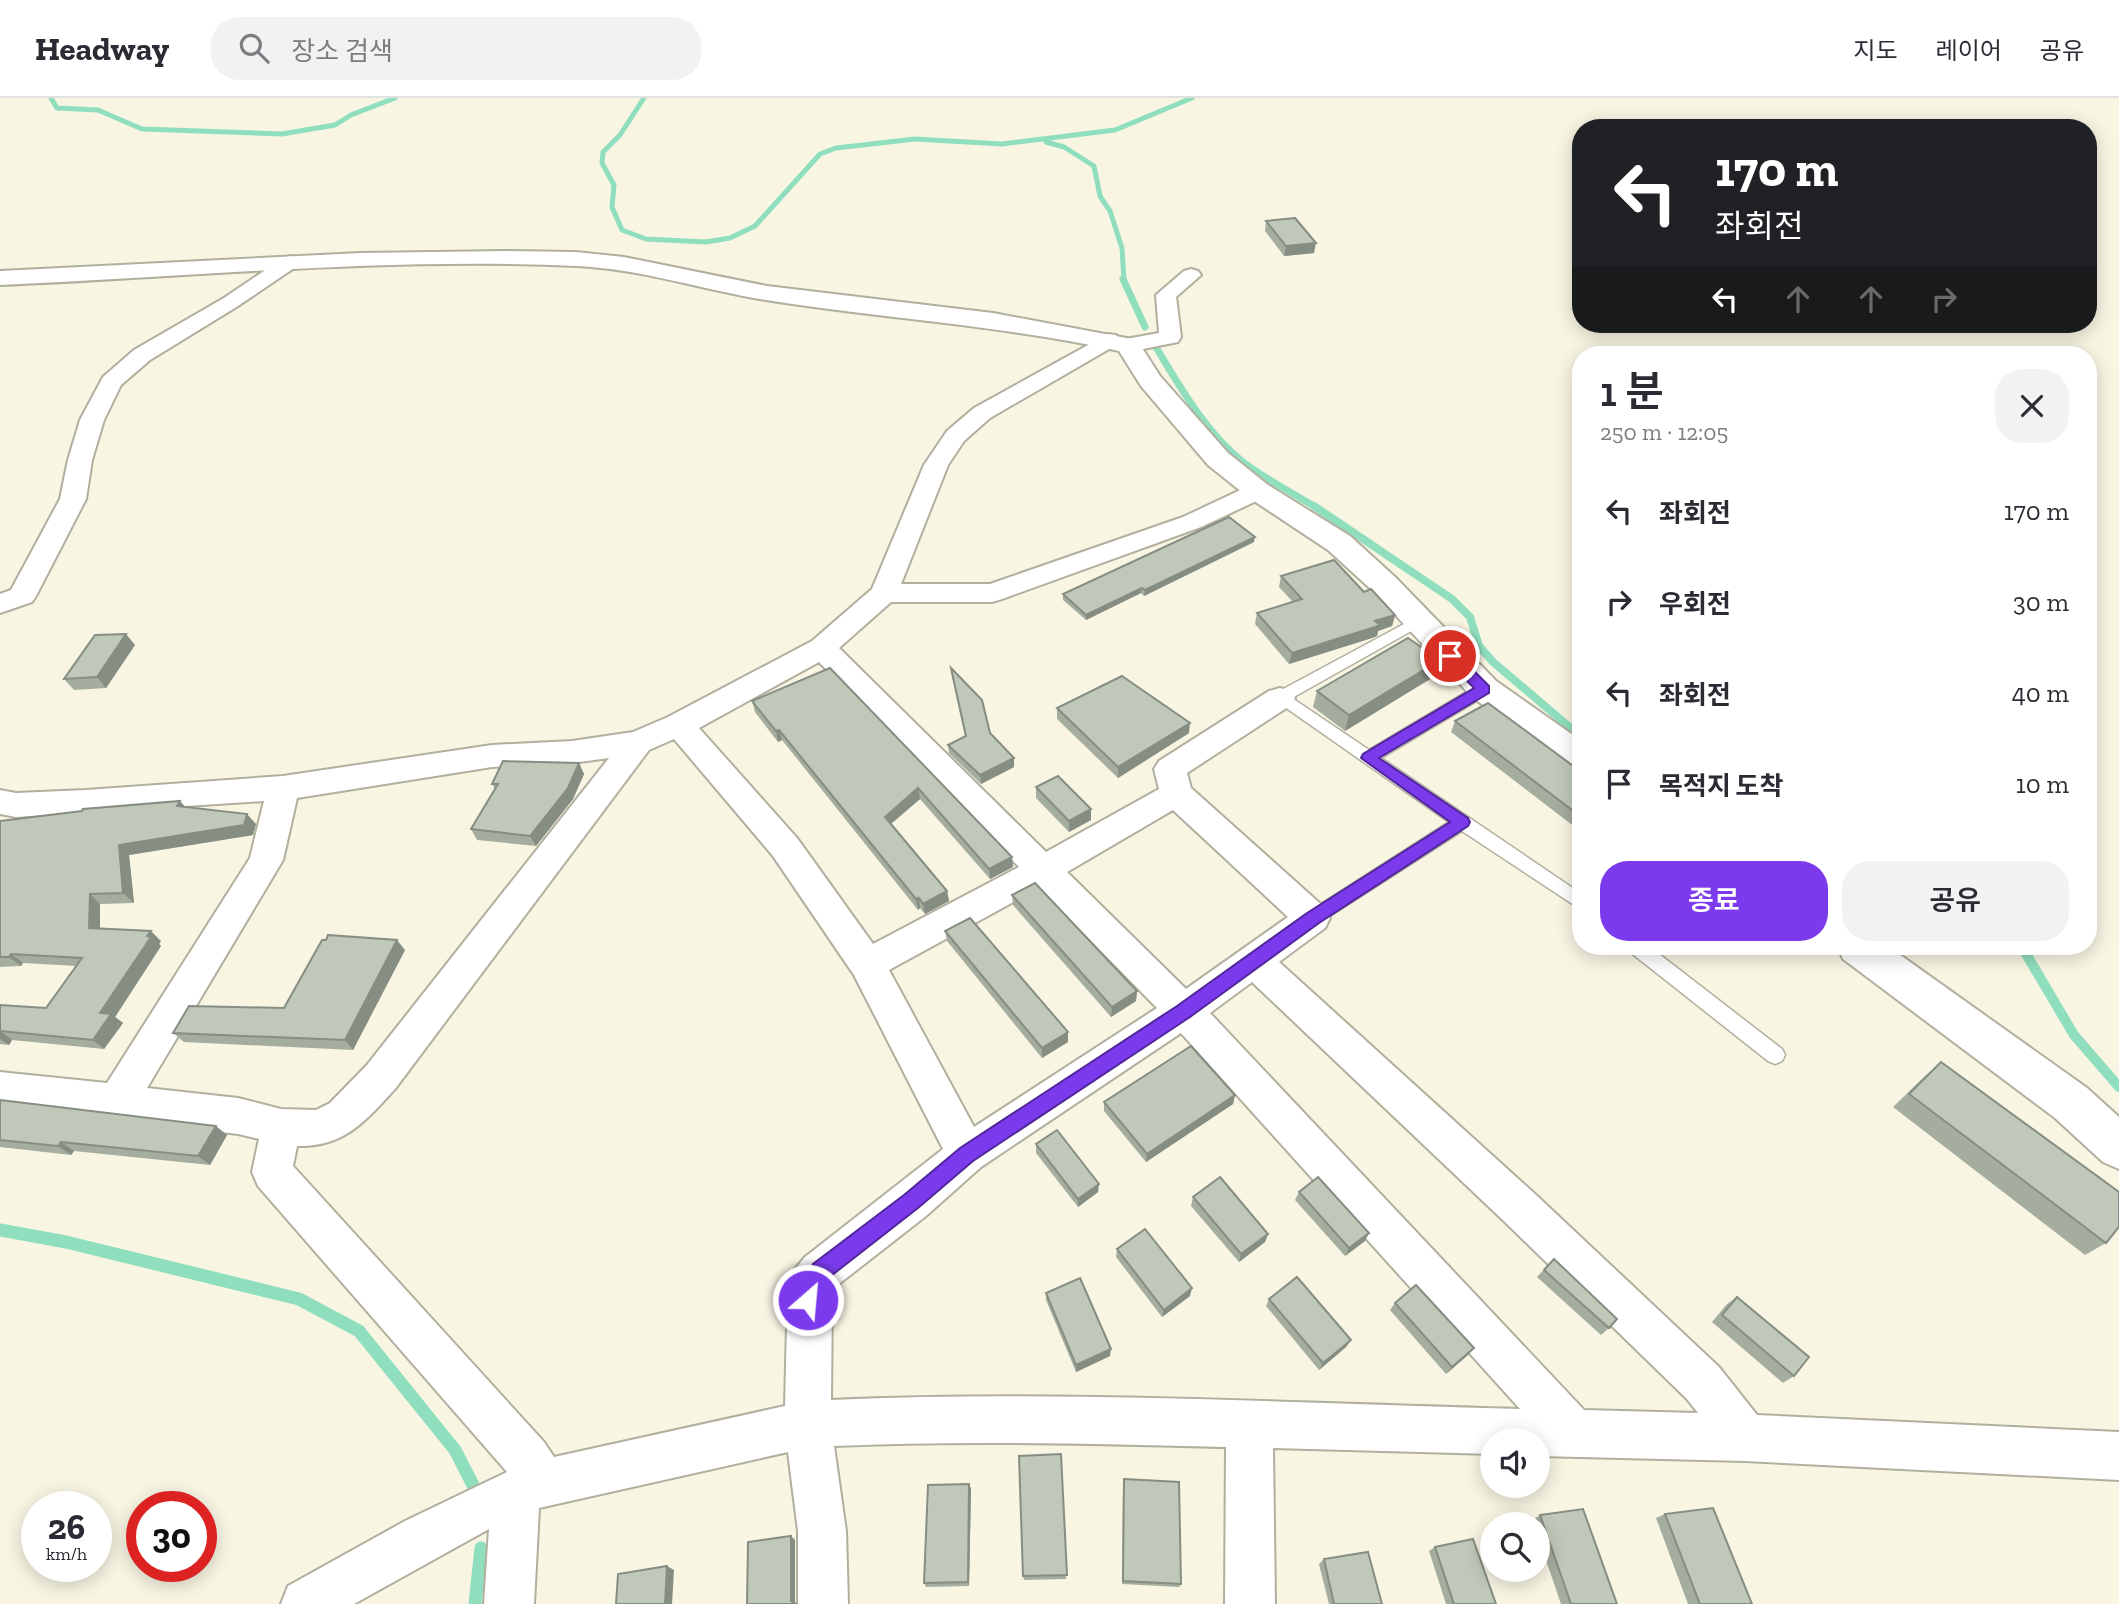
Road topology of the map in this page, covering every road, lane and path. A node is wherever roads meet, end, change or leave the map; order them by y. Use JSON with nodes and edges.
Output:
{"nodes":[{"id":1,"x":290,"y":262,"type":"junction"},
{"id":2,"x":1191,"y":275,"type":"dead end"},
{"id":3,"x":0,"y":278,"type":"edge"},
{"id":4,"x":1118,"y":342,"type":"junction"},
{"id":5,"x":1258,"y":491,"type":"junction"},
{"id":6,"x":884,"y":593,"type":"junction"},
{"id":7,"x":11,"y":600,"type":"edge"},
{"id":8,"x":1417,"y":622,"type":"junction"},
{"id":9,"x":0,"y":627,"type":"edge"},
{"id":10,"x":822,"y":648,"type":"junction"},
{"id":11,"x":1484,"y":689,"type":"junction"},
{"id":12,"x":1280,"y":698,"type":"junction"},
{"id":13,"x":679,"y":725,"type":"junction"},
{"id":14,"x":638,"y":742,"type":"junction"},
{"id":15,"x":1572,"y":752,"type":"edge"},
{"id":16,"x":1368,"y":758,"type":"junction"},
{"id":17,"x":283,"y":788,"type":"junction"},
{"id":18,"x":1176,"y":794,"type":"junction"},
{"id":19,"x":0,"y":802,"type":"edge"},
{"id":20,"x":1462,"y":822,"type":"junction"},
{"id":21,"x":1041,"y":871,"type":"junction"},
{"id":22,"x":1572,"y":894,"type":"edge"},
{"id":23,"x":1313,"y":918,"type":"junction"},
{"id":24,"x":1647,"y":955,"type":"edge"},
{"id":25,"x":1869,"y":955,"type":"edge"},
{"id":26,"x":1254,"y":962,"type":"junction"},
{"id":27,"x":867,"y":964,"type":"junction"},
{"id":28,"x":1184,"y":1011,"type":"junction"},
{"id":29,"x":1775,"y":1055,"type":"dead end"},
{"id":30,"x":0,"y":1089,"type":"edge"},
{"id":31,"x":117,"y":1102,"type":"junction"},
{"id":32,"x":281,"y":1127,"type":"junction"},
{"id":33,"x":2119,"y":1147,"type":"edge"},
{"id":34,"x":967,"y":1154,"type":"junction"},
{"id":35,"x":808,"y":1424,"type":"junction"},
{"id":36,"x":1249,"y":1424,"type":"junction"},
{"id":37,"x":1573,"y":1433,"type":"junction"},
{"id":38,"x":1745,"y":1438,"type":"junction"},
{"id":39,"x":2119,"y":1456,"type":"edge"},
{"id":40,"x":530,"y":1488,"type":"junction"},
{"id":41,"x":306,"y":1604,"type":"edge"},
{"id":42,"x":509,"y":1604,"type":"edge"},
{"id":43,"x":823,"y":1604,"type":"edge"},
{"id":44,"x":1250,"y":1604,"type":"edge"}],
"edges":[{"from":1,"to":3,"type":"street"},
{"from":1,"to":4,"type":"street"},
{"from":1,"to":7,"type":"street"},
{"from":2,"to":4,"type":"street"},
{"from":4,"to":5,"type":"street"},
{"from":4,"to":6,"type":"street"},
{"from":5,"to":6,"type":"street"},
{"from":5,"to":8,"type":"street"},
{"from":6,"to":10,"type":"street"},
{"from":7,"to":9,"type":"street"},
{"from":8,"to":11,"type":"street"},
{"from":8,"to":12,"type":"lane"},
{"from":10,"to":13,"type":"street"},
{"from":10,"to":21,"type":"street"},
{"from":11,"to":15,"type":"street"},
{"from":11,"to":16,"type":"lane"},
{"from":12,"to":16,"type":"lane"},
{"from":12,"to":18,"type":"street"},
{"from":13,"to":14,"type":"street"},
{"from":13,"to":27,"type":"street"},
{"from":14,"to":17,"type":"street"},
{"from":14,"to":32,"type":"street"},
{"from":16,"to":20,"type":"lane"},
{"from":17,"to":19,"type":"street"},
{"from":17,"to":31,"type":"street"},
{"from":18,"to":21,"type":"street"},
{"from":18,"to":23,"type":"street"},
{"from":20,"to":22,"type":"lane"},
{"from":20,"to":23,"type":"lane"},
{"from":21,"to":27,"type":"street"},
{"from":21,"to":28,"type":"street"},
{"from":23,"to":26,"type":"street"},
{"from":24,"to":29,"type":"lane"},
{"from":25,"to":33,"type":"street"},
{"from":26,"to":28,"type":"street"},
{"from":26,"to":38,"type":"street"},
{"from":27,"to":34,"type":"street"},
{"from":28,"to":34,"type":"street"},
{"from":28,"to":37,"type":"street"},
{"from":30,"to":31,"type":"street"},
{"from":31,"to":32,"type":"street"},
{"from":32,"to":40,"type":"street"},
{"from":34,"to":35,"type":"street"},
{"from":35,"to":36,"type":"street"},
{"from":35,"to":40,"type":"street"},
{"from":35,"to":43,"type":"street"},
{"from":36,"to":37,"type":"street"},
{"from":36,"to":44,"type":"street"},
{"from":37,"to":38,"type":"street"},
{"from":38,"to":39,"type":"street"},
{"from":40,"to":41,"type":"street"},
{"from":40,"to":42,"type":"street"}]}
